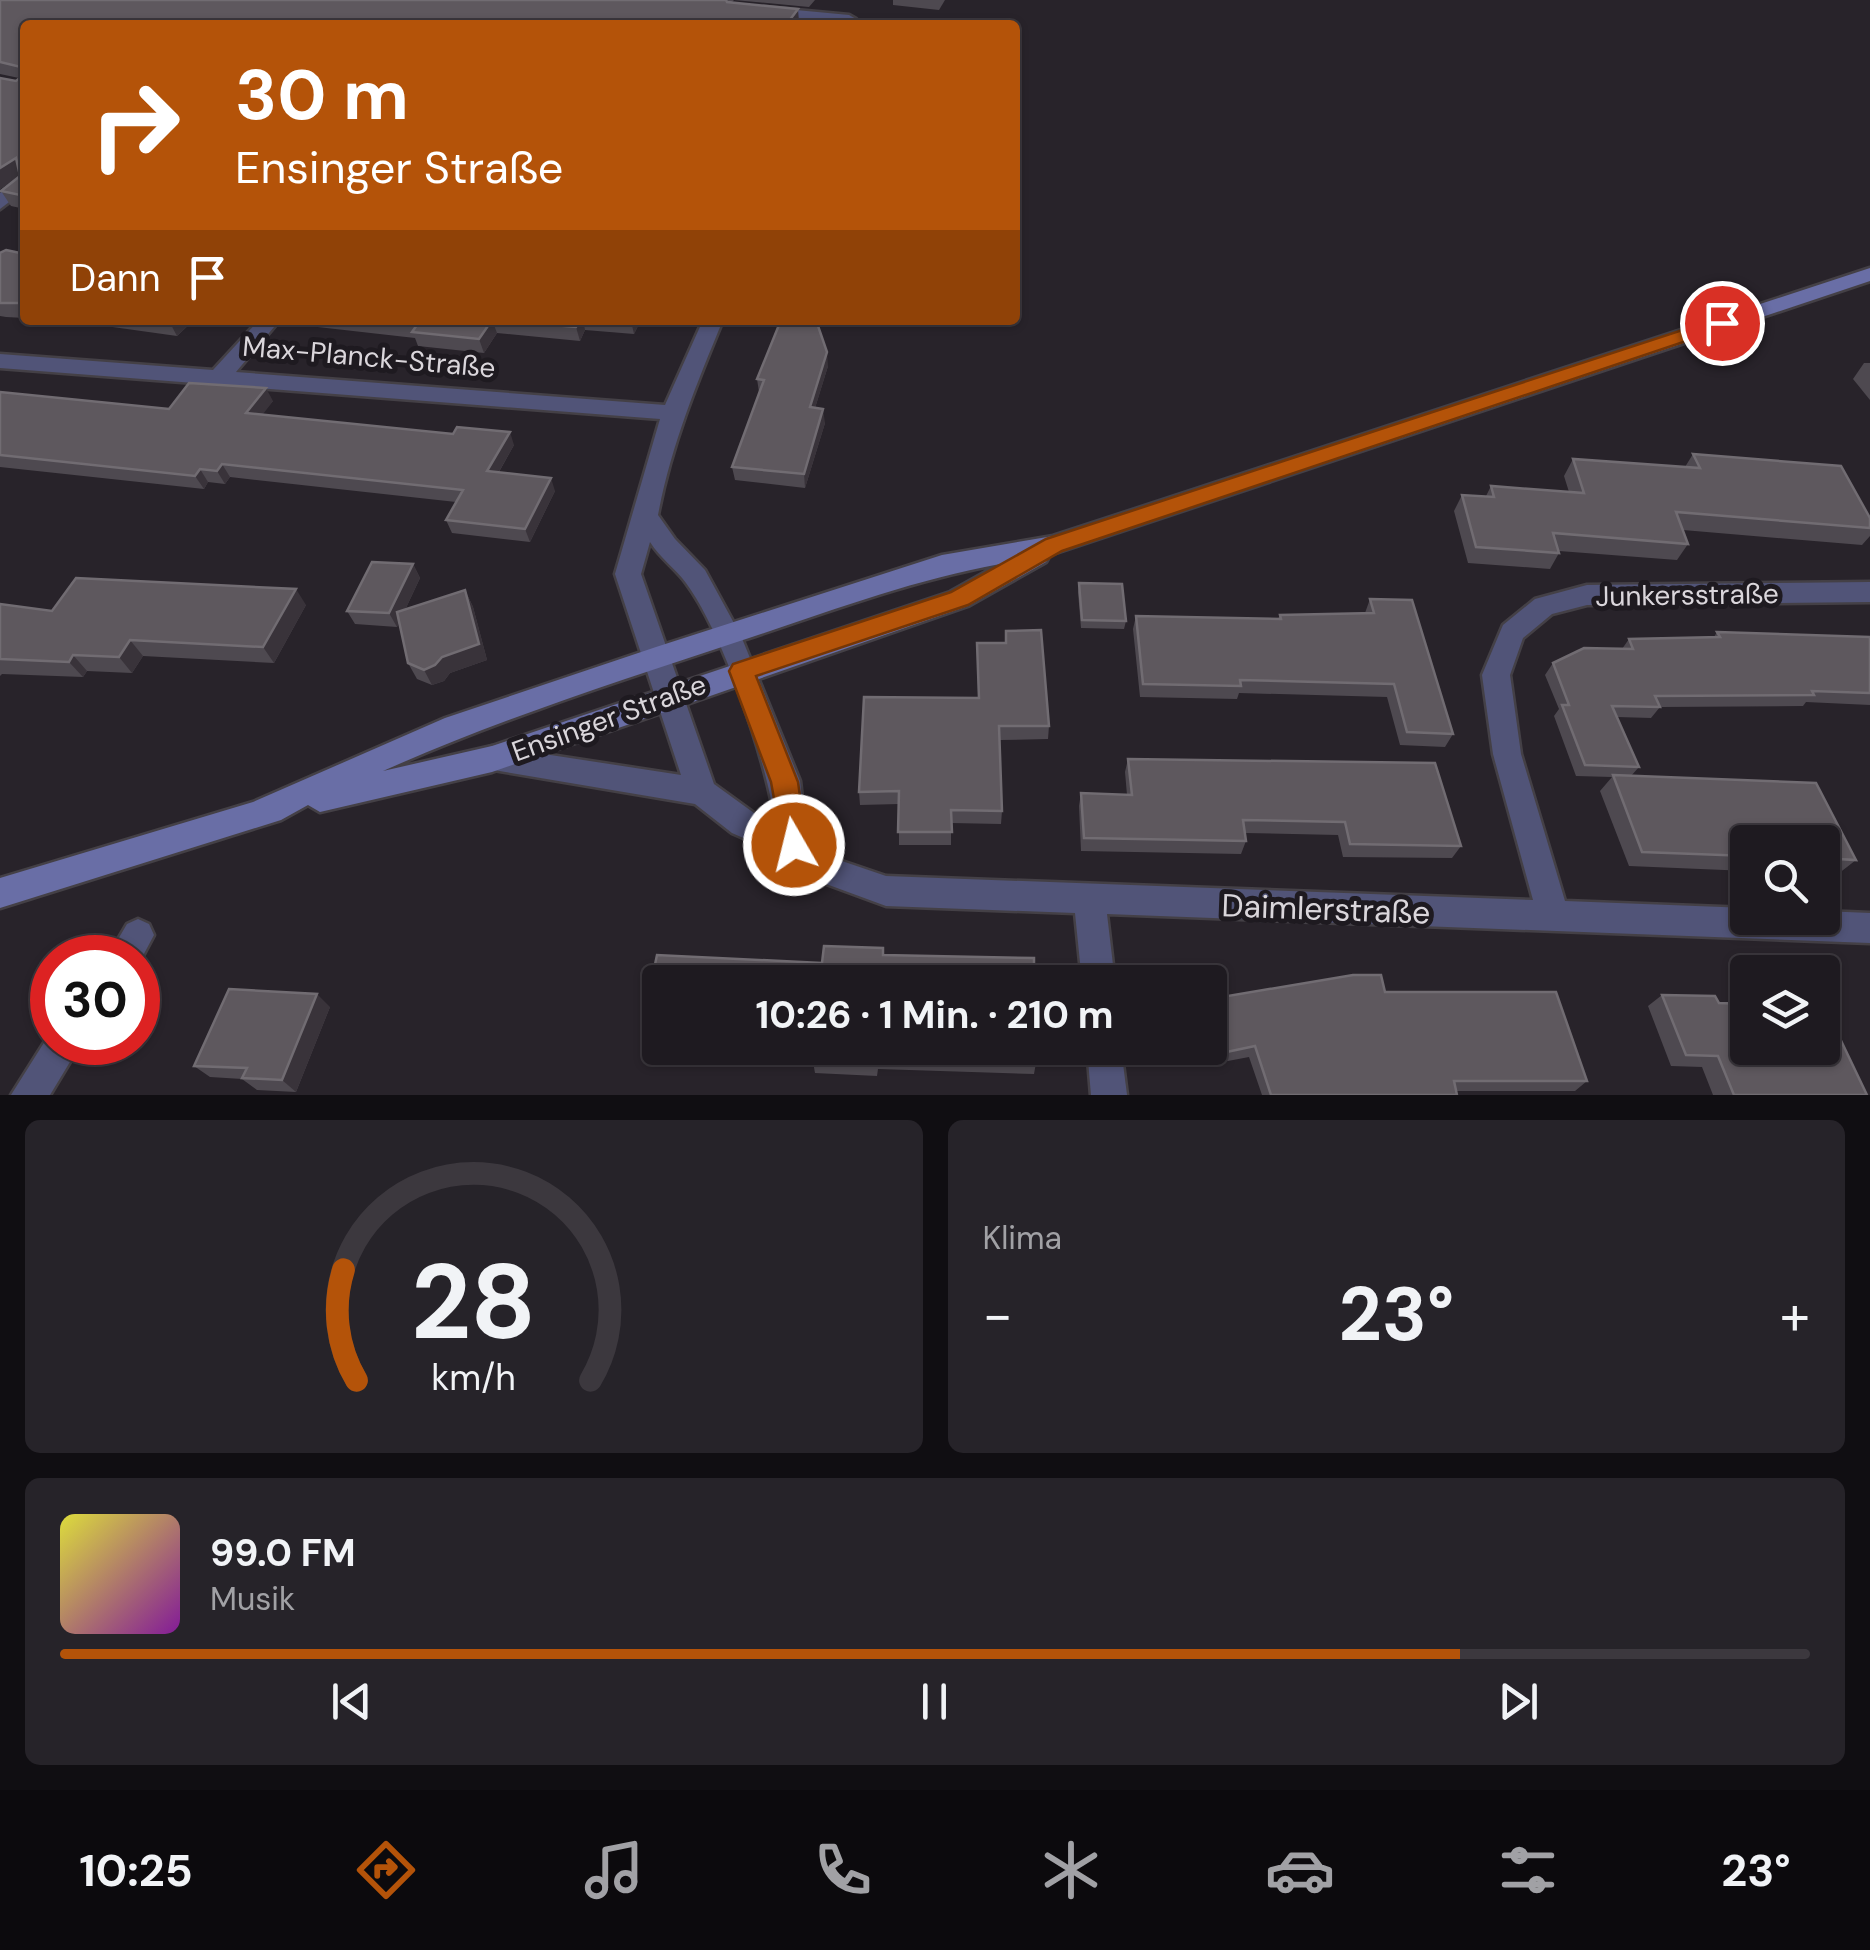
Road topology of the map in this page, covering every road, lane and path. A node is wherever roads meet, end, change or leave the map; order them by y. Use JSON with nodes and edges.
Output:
{"nodes":[{"id":1,"x":753,"y":10,"type":"edge"},
{"id":2,"x":831,"y":20,"type":"edge"},
{"id":3,"x":20,"y":185,"type":"edge"},
{"id":4,"x":0,"y":202,"type":"edge"},
{"id":5,"x":1870,"y":274,"type":"edge"},
{"id":6,"x":266,"y":325,"type":"edge"},
{"id":7,"x":711,"y":325,"type":"edge"},
{"id":8,"x":0,"y":361,"type":"edge"},
{"id":9,"x":221,"y":375,"type":"junction"},
{"id":10,"x":672,"y":412,"type":"junction"},
{"id":11,"x":646,"y":516,"type":"junction"},
{"id":12,"x":1054,"y":545,"type":"junction"},
{"id":13,"x":1870,"y":592,"type":"edge"},
{"id":14,"x":728,"y":636,"type":"junction"},
{"id":15,"x":656,"y":658,"type":"junction"},
{"id":16,"x":742,"y":671,"type":"junction"},
{"id":17,"x":671,"y":694,"type":"junction"},
{"id":18,"x":492,"y":760,"type":"junction"},
{"id":19,"x":702,"y":792,"type":"junction"},
{"id":20,"x":264,"y":811,"type":"junction"},
{"id":21,"x":794,"y":845,"type":"junction"},
{"id":22,"x":0,"y":892,"type":"edge"},
{"id":23,"x":1089,"y":898,"type":"junction"},
{"id":24,"x":1554,"y":918,"type":"junction"},
{"id":25,"x":1870,"y":928,"type":"edge"},
{"id":26,"x":1096,"y":965,"type":"edge"},
{"id":27,"x":50,"y":1065,"type":"edge"},
{"id":28,"x":1106,"y":1065,"type":"edge"},
{"id":29,"x":30,"y":1095,"type":"edge"},
{"id":30,"x":1109,"y":1095,"type":"edge"}],
"edges":[{"from":1,"to":2,"type":"street"},
{"from":3,"to":4,"type":"street"},
{"from":5,"to":12,"type":"street","name":"Ensinger Straße"},
{"from":6,"to":9,"type":"street"},
{"from":7,"to":10,"type":"street"},
{"from":8,"to":9,"type":"street","name":"Max-Planck-Straße"},
{"from":9,"to":10,"type":"street","name":"Max-Planck-Straße"},
{"from":10,"to":11,"type":"street"},
{"from":11,"to":14,"type":"street"},
{"from":11,"to":15,"type":"street"},
{"from":12,"to":14,"type":"street","name":"Ensinger Straße"},
{"from":12,"to":16,"type":"street","name":"Ensinger Straße"},
{"from":13,"to":24,"type":"street","name":"Junkersstraße"},
{"from":14,"to":15,"type":"street","name":"Ensinger Straße"},
{"from":14,"to":16,"type":"street"},
{"from":15,"to":17,"type":"street"},
{"from":15,"to":20,"type":"street","name":"Ensinger Straße"},
{"from":16,"to":17,"type":"street","name":"Ensinger Straße"},
{"from":16,"to":21,"type":"street"},
{"from":17,"to":18,"type":"street","name":"Ensinger Straße"},
{"from":17,"to":19,"type":"street"},
{"from":18,"to":19,"type":"street"},
{"from":18,"to":20,"type":"street","name":"Ensinger Straße"},
{"from":19,"to":21,"type":"street","name":"Daimlerstraße"},
{"from":20,"to":22,"type":"street","name":"Ensinger Straße"},
{"from":21,"to":23,"type":"street","name":"Daimlerstraße"},
{"from":23,"to":24,"type":"street","name":"Daimlerstraße"},
{"from":23,"to":26,"type":"street"},
{"from":24,"to":25,"type":"street","name":"Daimlerstraße"},
{"from":27,"to":29,"type":"street"},
{"from":28,"to":30,"type":"street"}]}
